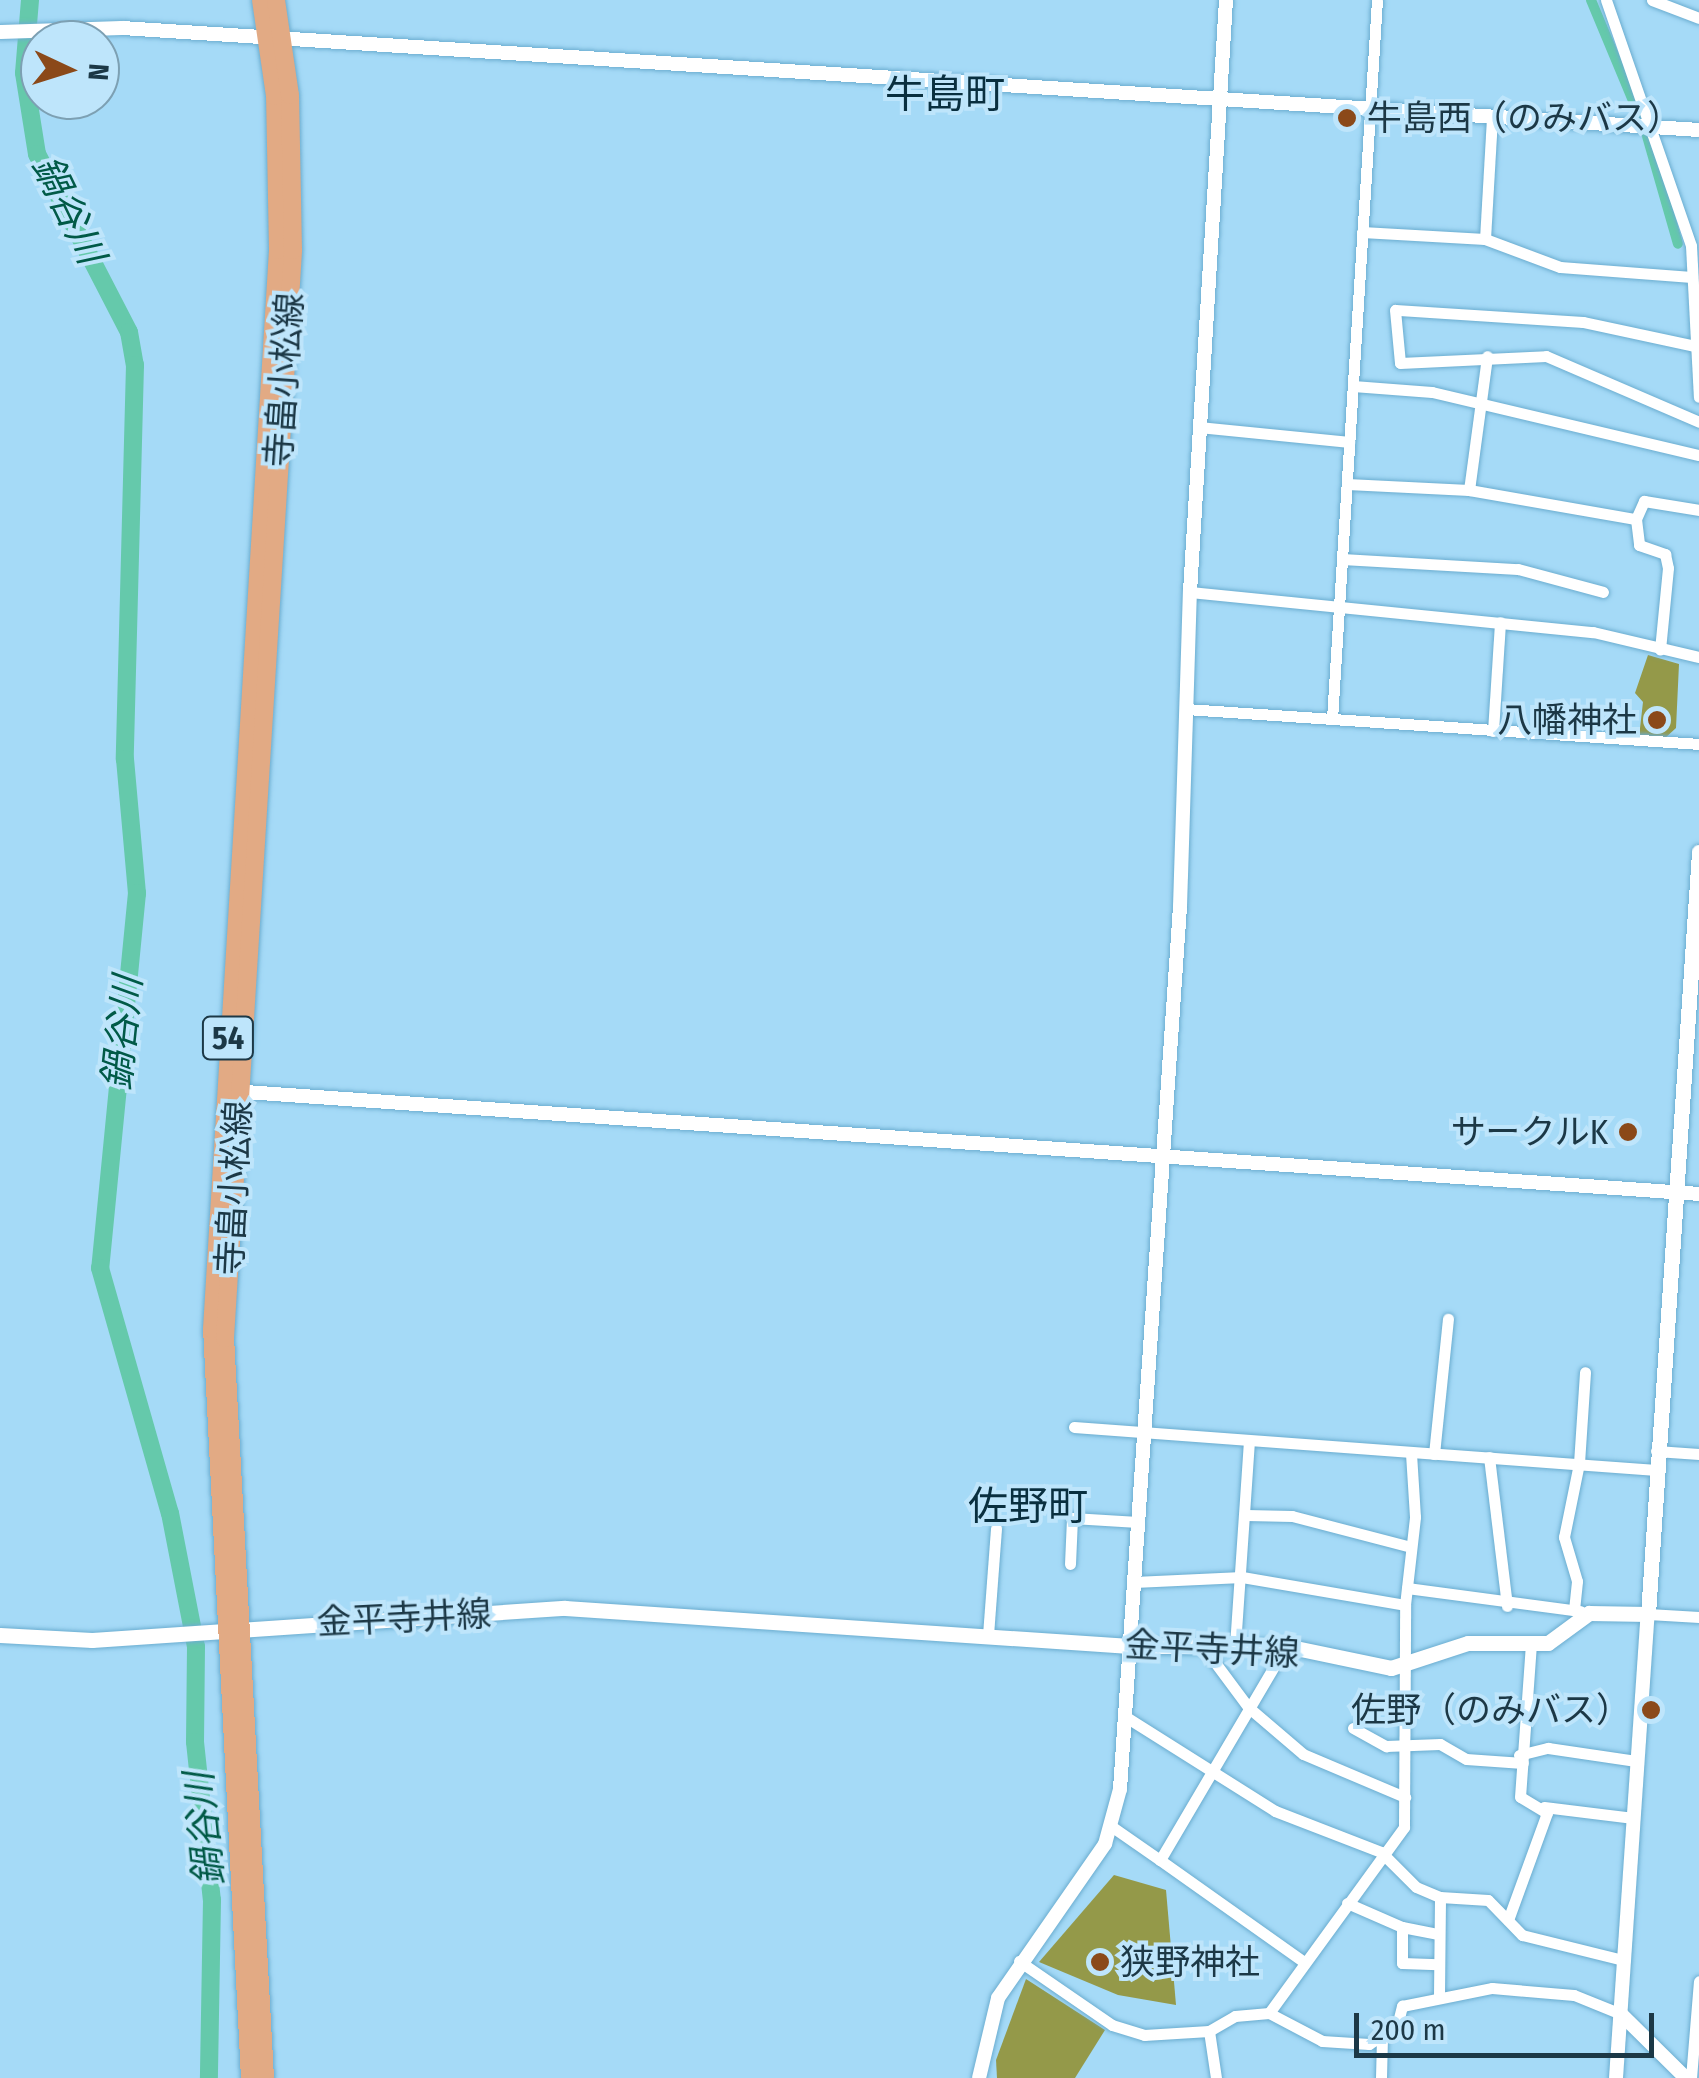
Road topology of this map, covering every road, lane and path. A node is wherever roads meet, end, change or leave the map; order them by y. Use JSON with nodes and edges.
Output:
{"nodes":[{"id":1,"x":261,"y":0,"type":"edge"},
{"id":2,"x":276,"y":0,"type":"edge"},
{"id":3,"x":1226,"y":0,"type":"edge"},
{"id":4,"x":1377,"y":0,"type":"edge"},
{"id":5,"x":1606,"y":0,"type":"edge"},
{"id":6,"x":1652,"y":0,"type":"edge"},
{"id":7,"x":1699,"y":18,"type":"edge"},
{"id":8,"x":0,"y":32,"type":"edge"},
{"id":9,"x":277,"y":39,"type":"junction"},
{"id":10,"x":1220,"y":98,"type":"junction"},
{"id":11,"x":1370,"y":112,"type":"junction"},
{"id":12,"x":1492,"y":118,"type":"junction"},
{"id":13,"x":1644,"y":125,"type":"junction"},
{"id":14,"x":1699,"y":130,"type":"edge"},
{"id":15,"x":1362,"y":232,"type":"junction"},
{"id":16,"x":1484,"y":240,"type":"junction"},
{"id":17,"x":1695,"y":246,"type":"edge"},
{"id":18,"x":1692,"y":277,"type":"junction"},
{"id":19,"x":1695,"y":346,"type":"junction"},
{"id":20,"x":1487,"y":356,"type":"junction"},
{"id":21,"x":1353,"y":386,"type":"junction"},
{"id":22,"x":1699,"y":398,"type":"edge"},
{"id":23,"x":1482,"y":402,"type":"junction"},
{"id":24,"x":1699,"y":422,"type":"edge"},
{"id":25,"x":1199,"y":427,"type":"junction"},
{"id":26,"x":1349,"y":442,"type":"junction"},
{"id":27,"x":1699,"y":455,"type":"edge"},
{"id":28,"x":1347,"y":484,"type":"junction"},
{"id":29,"x":1469,"y":490,"type":"junction"},
{"id":30,"x":1699,"y":510,"type":"edge"},
{"id":31,"x":1636,"y":519,"type":"junction"},
{"id":32,"x":1342,"y":559,"type":"junction"},
{"id":33,"x":1190,"y":592,"type":"junction"},
{"id":34,"x":1604,"y":592,"type":"dead end"},
{"id":35,"x":1340,"y":606,"type":"junction"},
{"id":36,"x":1500,"y":622,"type":"junction"},
{"id":37,"x":1660,"y":650,"type":"junction"},
{"id":38,"x":1699,"y":657,"type":"edge"},
{"id":39,"x":1186,"y":709,"type":"junction"},
{"id":40,"x":1332,"y":719,"type":"junction"},
{"id":41,"x":1493,"y":731,"type":"junction"},
{"id":42,"x":1699,"y":744,"type":"edge"},
{"id":43,"x":1699,"y":852,"type":"edge"},
{"id":44,"x":232,"y":1091,"type":"junction"},
{"id":45,"x":1161,"y":1156,"type":"junction"},
{"id":46,"x":1673,"y":1192,"type":"junction"},
{"id":47,"x":1699,"y":1194,"type":"edge"},
{"id":48,"x":1448,"y":1319,"type":"dead end"},
{"id":49,"x":1585,"y":1372,"type":"dead end"},
{"id":50,"x":1074,"y":1427,"type":"dead end"},
{"id":51,"x":1143,"y":1433,"type":"junction"},
{"id":52,"x":1249,"y":1441,"type":"junction"},
{"id":53,"x":1656,"y":1451,"type":"junction"},
{"id":54,"x":1410,"y":1453,"type":"junction"},
{"id":55,"x":1434,"y":1454,"type":"junction"},
{"id":56,"x":1699,"y":1454,"type":"edge"},
{"id":57,"x":1489,"y":1457,"type":"junction"},
{"id":58,"x":1579,"y":1463,"type":"junction"},
{"id":59,"x":1656,"y":1470,"type":"junction"},
{"id":60,"x":1246,"y":1516,"type":"junction"},
{"id":61,"x":1138,"y":1522,"type":"junction"},
{"id":62,"x":996,"y":1528,"type":"dead end"},
{"id":63,"x":1411,"y":1547,"type":"junction"},
{"id":64,"x":1070,"y":1564,"type":"dead end"},
{"id":65,"x":1242,"y":1577,"type":"junction"},
{"id":66,"x":1134,"y":1582,"type":"junction"},
{"id":67,"x":1407,"y":1588,"type":"junction"},
{"id":68,"x":1405,"y":1605,"type":"junction"},
{"id":69,"x":1507,"y":1606,"type":"junction"},
{"id":70,"x":1582,"y":1612,"type":"junction"},
{"id":71,"x":1648,"y":1614,"type":"junction"},
{"id":72,"x":1699,"y":1617,"type":"edge"},
{"id":73,"x":238,"y":1627,"type":"junction"},
{"id":74,"x":0,"y":1635,"type":"edge"},
{"id":75,"x":988,"y":1635,"type":"junction"},
{"id":76,"x":1531,"y":1644,"type":"junction"},
{"id":77,"x":1130,"y":1646,"type":"junction"},
{"id":78,"x":1235,"y":1646,"type":"junction"},
{"id":79,"x":1286,"y":1646,"type":"junction"},
{"id":80,"x":1205,"y":1649,"type":"junction"},
{"id":81,"x":1407,"y":1662,"type":"junction"},
{"id":82,"x":1248,"y":1707,"type":"junction"},
{"id":83,"x":1126,"y":1717,"type":"junction"},
{"id":84,"x":1352,"y":1728,"type":"dead end"},
{"id":85,"x":1408,"y":1741,"type":"junction"},
{"id":86,"x":1521,"y":1759,"type":"junction"},
{"id":87,"x":1636,"y":1761,"type":"junction"},
{"id":88,"x":1213,"y":1769,"type":"junction"},
{"id":89,"x":1406,"y":1797,"type":"junction"},
{"id":90,"x":1544,"y":1806,"type":"junction"},
{"id":91,"x":1634,"y":1818,"type":"junction"},
{"id":92,"x":1111,"y":1826,"type":"junction"},
{"id":93,"x":1381,"y":1852,"type":"junction"},
{"id":94,"x":1160,"y":1860,"type":"junction"},
{"id":95,"x":1440,"y":1896,"type":"junction"},
{"id":96,"x":1347,"y":1903,"type":"junction"},
{"id":97,"x":1508,"y":1920,"type":"junction"},
{"id":98,"x":1402,"y":1927,"type":"junction"},
{"id":99,"x":1438,"y":1934,"type":"junction"},
{"id":100,"x":1623,"y":1960,"type":"junction"},
{"id":101,"x":1019,"y":1961,"type":"junction"},
{"id":102,"x":1304,"y":1962,"type":"junction"},
{"id":103,"x":1438,"y":1964,"type":"junction"},
{"id":104,"x":1699,"y":1981,"type":"edge"},
{"id":105,"x":1439,"y":1995,"type":"junction"},
{"id":106,"x":1269,"y":2013,"type":"junction"},
{"id":107,"x":1621,"y":2014,"type":"junction"},
{"id":108,"x":1208,"y":2031,"type":"junction"},
{"id":109,"x":1382,"y":2038,"type":"junction"},
{"id":110,"x":250,"y":2078,"type":"edge"},
{"id":111,"x":265,"y":2078,"type":"edge"},
{"id":112,"x":978,"y":2078,"type":"edge"},
{"id":113,"x":1216,"y":2078,"type":"edge"},
{"id":114,"x":1381,"y":2078,"type":"edge"},
{"id":115,"x":1616,"y":2078,"type":"edge"},
{"id":116,"x":1688,"y":2078,"type":"edge"}],
"edges":[{"from":1,"to":9,"type":"main road","name":"寺畠小松線","number":"54"},
{"from":2,"to":9,"type":"main road","name":"寺畠小松線","number":"54"},
{"from":3,"to":10,"type":"street"},
{"from":4,"to":11,"type":"street"},
{"from":5,"to":13,"type":"street"},
{"from":6,"to":7,"type":"street"},
{"from":8,"to":9,"type":"street"},
{"from":9,"to":10,"type":"street"},
{"from":9,"to":44,"type":"main road","name":"寺畠小松線","number":"54"},
{"from":10,"to":11,"type":"street"},
{"from":10,"to":25,"type":"street"},
{"from":11,"to":12,"type":"street"},
{"from":11,"to":15,"type":"street"},
{"from":12,"to":13,"type":"street"},
{"from":12,"to":16,"type":"street"},
{"from":13,"to":14,"type":"street"},
{"from":13,"to":17,"type":"street"},
{"from":15,"to":16,"type":"street"},
{"from":15,"to":21,"type":"street"},
{"from":16,"to":18,"type":"street"},
{"from":17,"to":18,"type":"street"},
{"from":18,"to":19,"type":"street"},
{"from":19,"to":20,"type":"street"},
{"from":19,"to":22,"type":"street"},
{"from":20,"to":23,"type":"street"},
{"from":20,"to":24,"type":"street"},
{"from":21,"to":23,"type":"street"},
{"from":21,"to":26,"type":"street"},
{"from":23,"to":27,"type":"street"},
{"from":23,"to":29,"type":"street"},
{"from":25,"to":26,"type":"street"},
{"from":25,"to":33,"type":"street"},
{"from":26,"to":28,"type":"street"},
{"from":28,"to":29,"type":"street"},
{"from":28,"to":32,"type":"street"},
{"from":29,"to":31,"type":"street"},
{"from":30,"to":31,"type":"street"},
{"from":31,"to":37,"type":"street"},
{"from":32,"to":34,"type":"street"},
{"from":32,"to":35,"type":"street"},
{"from":33,"to":35,"type":"street"},
{"from":33,"to":39,"type":"street"},
{"from":35,"to":36,"type":"street"},
{"from":35,"to":40,"type":"street"},
{"from":36,"to":37,"type":"street"},
{"from":36,"to":41,"type":"street"},
{"from":37,"to":38,"type":"street"},
{"from":39,"to":40,"type":"street"},
{"from":39,"to":45,"type":"street"},
{"from":40,"to":41,"type":"street"},
{"from":41,"to":42,"type":"street"},
{"from":43,"to":46,"type":"main road"},
{"from":44,"to":45,"type":"street"},
{"from":44,"to":73,"type":"main road","name":"寺畠小松線","number":"54"},
{"from":45,"to":46,"type":"street"},
{"from":45,"to":51,"type":"street"},
{"from":46,"to":47,"type":"street"},
{"from":46,"to":53,"type":"main road"},
{"from":48,"to":55,"type":"street"},
{"from":49,"to":58,"type":"street"},
{"from":50,"to":51,"type":"street"},
{"from":51,"to":52,"type":"street"},
{"from":51,"to":61,"type":"street"},
{"from":52,"to":54,"type":"street"},
{"from":52,"to":60,"type":"street"},
{"from":53,"to":56,"type":"street"},
{"from":53,"to":59,"type":"main road"},
{"from":54,"to":55,"type":"street"},
{"from":54,"to":63,"type":"street"},
{"from":55,"to":57,"type":"street"},
{"from":57,"to":58,"type":"street"},
{"from":57,"to":69,"type":"street"},
{"from":58,"to":59,"type":"street"},
{"from":58,"to":70,"type":"street"},
{"from":59,"to":71,"type":"main road"},
{"from":60,"to":63,"type":"street"},
{"from":60,"to":65,"type":"street"},
{"from":61,"to":64,"type":"street"},
{"from":61,"to":66,"type":"street"},
{"from":62,"to":75,"type":"street"},
{"from":63,"to":67,"type":"street"},
{"from":65,"to":66,"type":"street"},
{"from":65,"to":68,"type":"street"},
{"from":65,"to":78,"type":"street"},
{"from":66,"to":77,"type":"street"},
{"from":67,"to":68,"type":"street"},
{"from":67,"to":69,"type":"street"},
{"from":68,"to":81,"type":"street"},
{"from":69,"to":70,"type":"street"},
{"from":70,"to":71,"type":"main road"},
{"from":70,"to":76,"type":"main road","name":"金平寺井線"},
{"from":71,"to":72,"type":"street"},
{"from":71,"to":87,"type":"street"},
{"from":73,"to":74,"type":"main road","name":"金平寺井線"},
{"from":73,"to":75,"type":"main road","name":"金平寺井線"},
{"from":73,"to":110,"type":"main road","name":"寺畠小松線","number":"54"},
{"from":73,"to":111,"type":"main road","name":"寺畠小松線","number":"54"},
{"from":75,"to":77,"type":"main road","name":"金平寺井線"},
{"from":76,"to":81,"type":"main road","name":"金平寺井線"},
{"from":76,"to":86,"type":"street"},
{"from":77,"to":80,"type":"main road","name":"金平寺井線"},
{"from":77,"to":83,"type":"street"},
{"from":78,"to":79,"type":"main road","name":"金平寺井線"},
{"from":78,"to":80,"type":"main road","name":"金平寺井線"},
{"from":79,"to":81,"type":"main road","name":"金平寺井線"},
{"from":79,"to":82,"type":"street"},
{"from":80,"to":82,"type":"street"},
{"from":81,"to":85,"type":"street"},
{"from":82,"to":88,"type":"street"},
{"from":82,"to":89,"type":"street"},
{"from":83,"to":88,"type":"street"},
{"from":83,"to":92,"type":"street"},
{"from":84,"to":85,"type":"street"},
{"from":85,"to":86,"type":"street"},
{"from":85,"to":89,"type":"street"},
{"from":86,"to":87,"type":"street"},
{"from":86,"to":90,"type":"street"},
{"from":87,"to":91,"type":"street"},
{"from":88,"to":93,"type":"street"},
{"from":88,"to":94,"type":"street"},
{"from":89,"to":93,"type":"street"},
{"from":90,"to":91,"type":"street"},
{"from":90,"to":97,"type":"street"},
{"from":91,"to":100,"type":"street"},
{"from":92,"to":94,"type":"street"},
{"from":92,"to":101,"type":"street"},
{"from":93,"to":95,"type":"street"},
{"from":93,"to":96,"type":"street"},
{"from":94,"to":102,"type":"street"},
{"from":95,"to":97,"type":"street"},
{"from":95,"to":99,"type":"street"},
{"from":96,"to":98,"type":"street"},
{"from":96,"to":102,"type":"street"},
{"from":97,"to":100,"type":"street"},
{"from":98,"to":99,"type":"street"},
{"from":98,"to":103,"type":"street"},
{"from":99,"to":103,"type":"street"},
{"from":100,"to":107,"type":"street"},
{"from":101,"to":108,"type":"street"},
{"from":101,"to":112,"type":"street"},
{"from":102,"to":106,"type":"street"},
{"from":103,"to":105,"type":"street"},
{"from":104,"to":116,"type":"street"},
{"from":105,"to":107,"type":"street"},
{"from":105,"to":109,"type":"street"},
{"from":106,"to":108,"type":"street"},
{"from":106,"to":109,"type":"street"},
{"from":107,"to":115,"type":"street"},
{"from":107,"to":116,"type":"street"},
{"from":108,"to":113,"type":"street"},
{"from":109,"to":114,"type":"street"}]}
